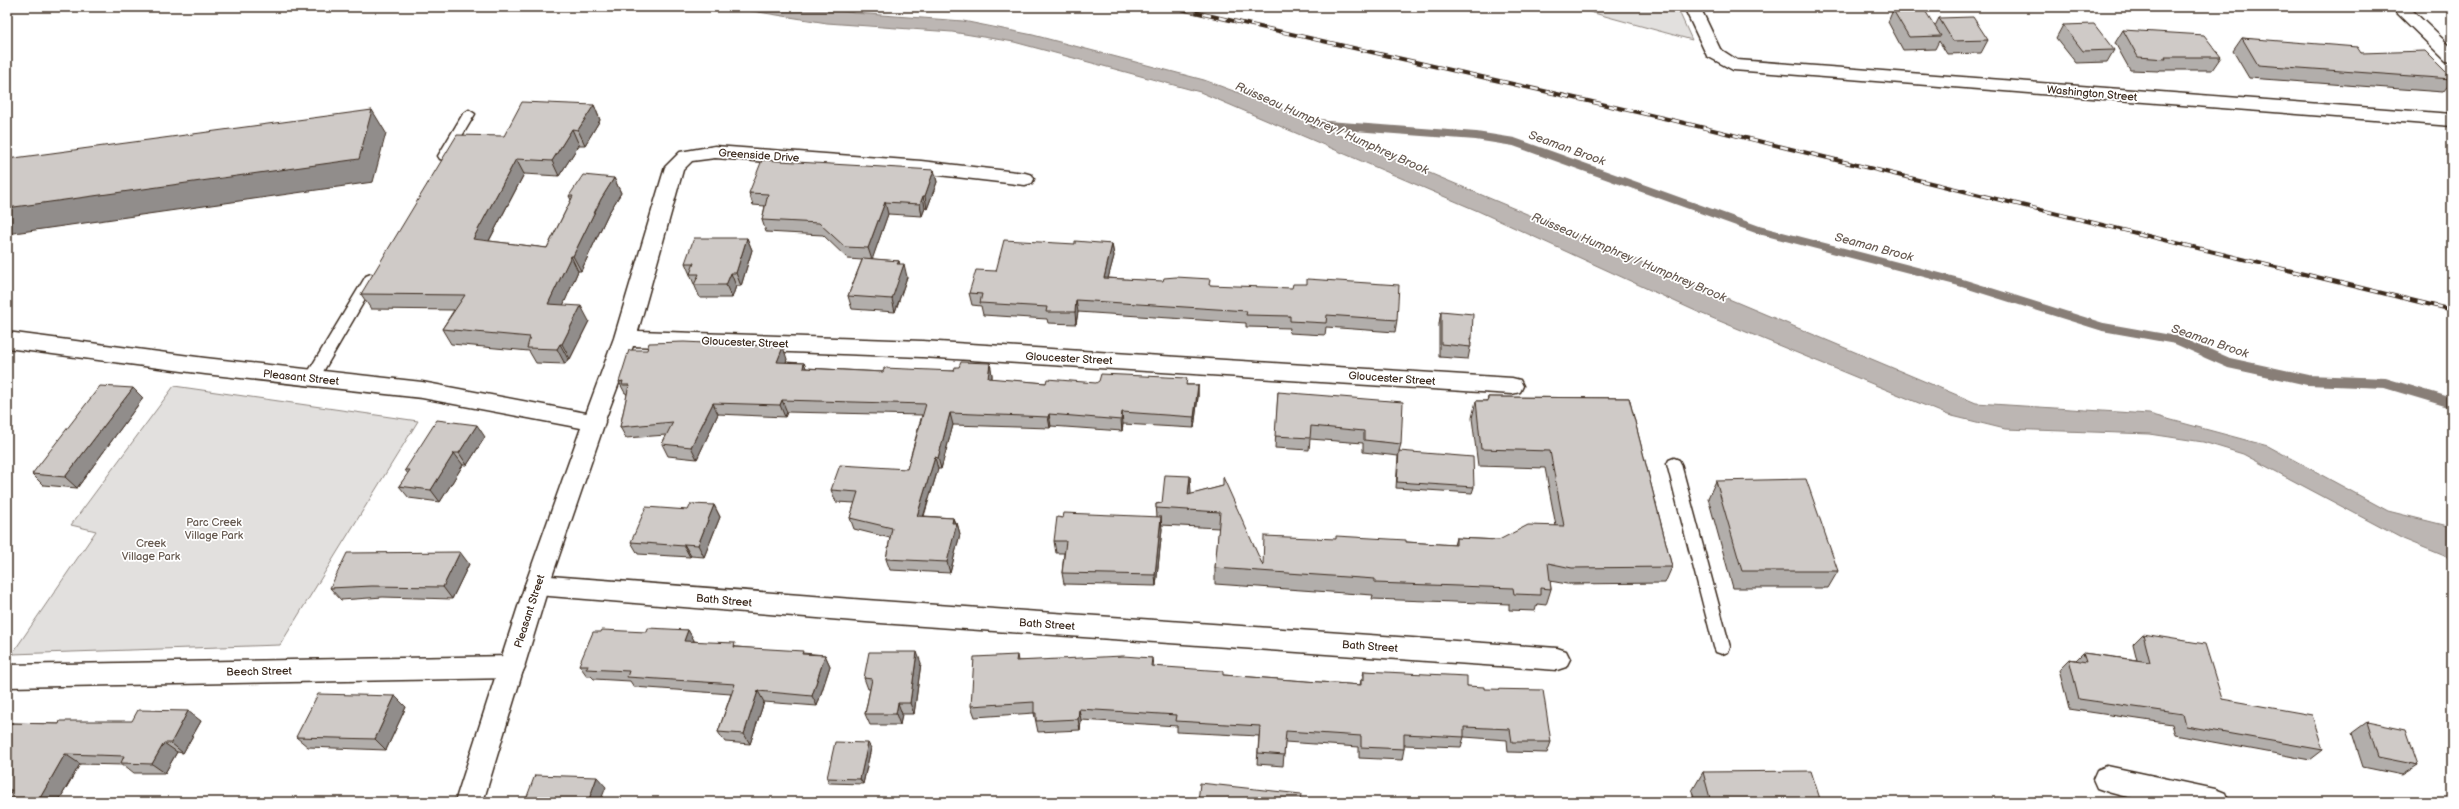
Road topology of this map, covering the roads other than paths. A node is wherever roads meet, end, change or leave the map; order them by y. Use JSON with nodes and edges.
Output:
{"nodes":[{"id":1,"x":1692,"y":7,"type":"edge"},
{"id":2,"x":2399,"y":7,"type":"edge"},
{"id":3,"x":2452,"y":57,"type":"edge"},
{"id":4,"x":469,"y":114,"type":"dead end"},
{"id":5,"x":2452,"y":120,"type":"edge"},
{"id":6,"x":437,"y":168,"type":"edge"},
{"id":7,"x":1025,"y":179,"type":"dead end"},
{"id":8,"x":377,"y":270,"type":"edge"},
{"id":9,"x":625,"y":338,"type":"junction"},
{"id":10,"x":7,"y":340,"type":"edge"},
{"id":11,"x":312,"y":378,"type":"junction"},
{"id":12,"x":1512,"y":386,"type":"dead end"},
{"id":13,"x":594,"y":422,"type":"junction"},
{"id":14,"x":1674,"y":464,"type":"dead end"},
{"id":15,"x":537,"y":585,"type":"junction"},
{"id":16,"x":1722,"y":647,"type":"dead end"},
{"id":17,"x":1557,"y":659,"type":"dead end"},
{"id":18,"x":512,"y":667,"type":"junction"},
{"id":19,"x":7,"y":676,"type":"edge"},
{"id":20,"x":2107,"y":780,"type":"dead end"},
{"id":21,"x":468,"y":802,"type":"edge"},
{"id":22,"x":2215,"y":802,"type":"edge"}],
"edges":[{"from":1,"to":5,"type":"street","name":"Washington Street"},
{"from":2,"to":3,"type":"street"},
{"from":4,"to":6,"type":"lane"},
{"from":7,"to":9,"type":"street","name":"Greenside Drive"},
{"from":8,"to":11,"type":"lane"},
{"from":9,"to":12,"type":"street","name":"Gloucester Street"},
{"from":9,"to":13,"type":"street","name":"Pleasant Street"},
{"from":10,"to":11,"type":"street","name":"Pleasant Street"},
{"from":11,"to":13,"type":"street","name":"Pleasant Street"},
{"from":13,"to":15,"type":"street","name":"Pleasant Street"},
{"from":14,"to":16,"type":"lane"},
{"from":15,"to":17,"type":"street","name":"Bath Street"},
{"from":15,"to":18,"type":"street","name":"Pleasant Street"},
{"from":18,"to":19,"type":"street","name":"Beech Street"},
{"from":18,"to":21,"type":"street","name":"Pleasant Street"},
{"from":20,"to":22,"type":"street"}]}
